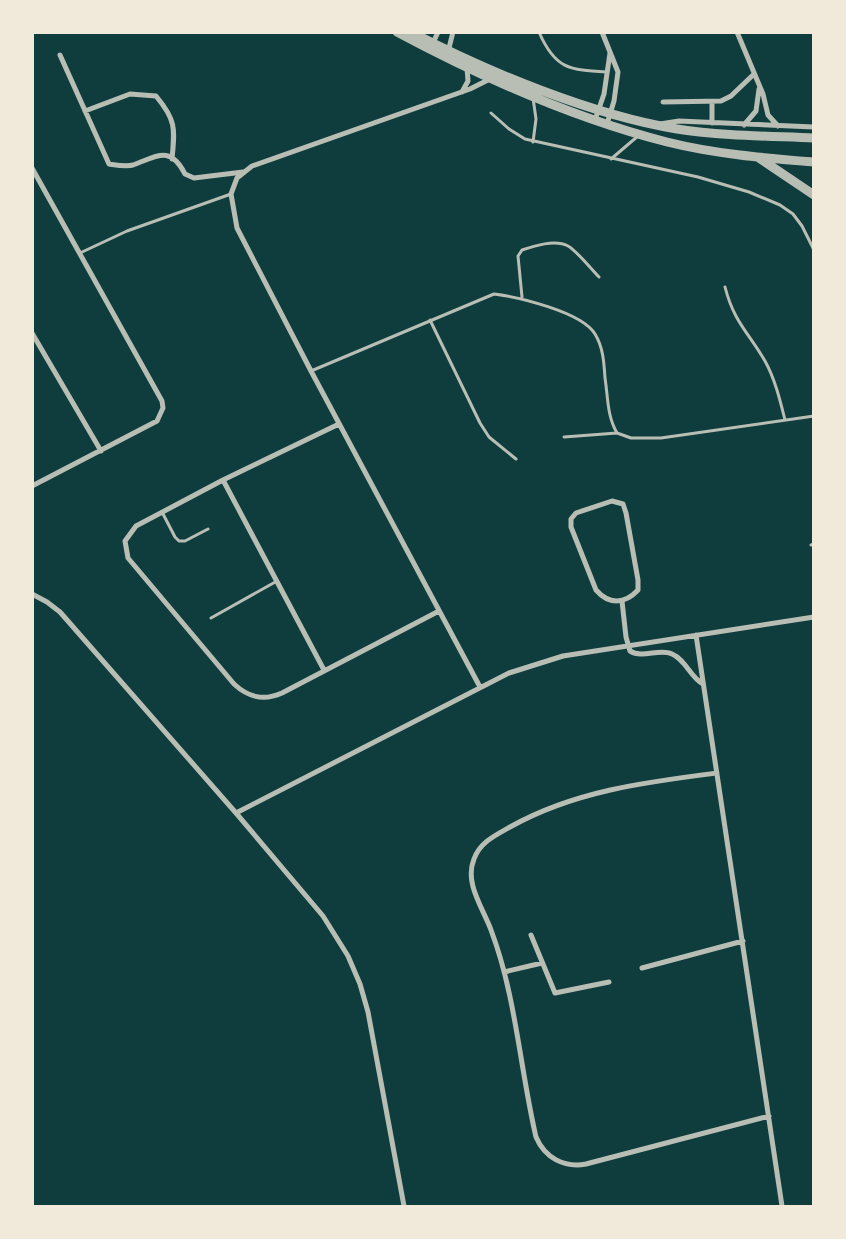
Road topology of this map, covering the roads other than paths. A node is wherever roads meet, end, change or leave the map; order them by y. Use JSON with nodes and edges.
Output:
{"nodes":[{"id":1,"x":397,"y":32,"type":"edge"},
{"id":2,"x":411,"y":32,"type":"edge"},
{"id":3,"x":438,"y":32,"type":"edge"},
{"id":4,"x":453,"y":32,"type":"edge"},
{"id":5,"x":539,"y":32,"type":"edge"},
{"id":6,"x":602,"y":32,"type":"edge"},
{"id":7,"x":737,"y":32,"type":"edge"},
{"id":8,"x":432,"y":47,"type":"junction"},
{"id":9,"x":610,"y":53,"type":"junction"},
{"id":10,"x":60,"y":54,"type":"dead end"},
{"id":11,"x":447,"y":54,"type":"junction"},
{"id":12,"x":467,"y":68,"type":"junction"},
{"id":13,"x":607,"y":72,"type":"junction"},
{"id":14,"x":754,"y":74,"type":"junction"},
{"id":15,"x":492,"y":79,"type":"junction"},
{"id":16,"x":759,"y":88,"type":"junction"},
{"id":17,"x":462,"y":92,"type":"junction"},
{"id":18,"x":533,"y":97,"type":"junction"},
{"id":19,"x":663,"y":102,"type":"dead end"},
{"id":20,"x":712,"y":102,"type":"junction"},
{"id":21,"x":599,"y":109,"type":"junction"},
{"id":22,"x":85,"y":111,"type":"junction"},
{"id":23,"x":611,"y":112,"type":"junction"},
{"id":24,"x":491,"y":113,"type":"dead end"},
{"id":25,"x":595,"y":120,"type":"junction"},
{"id":26,"x":712,"y":123,"type":"junction"},
{"id":27,"x":607,"y":124,"type":"junction"},
{"id":28,"x":658,"y":125,"type":"junction"},
{"id":29,"x":744,"y":125,"type":"junction"},
{"id":30,"x":778,"y":126,"type":"junction"},
{"id":31,"x":814,"y":127,"type":"edge"},
{"id":32,"x":641,"y":134,"type":"junction"},
{"id":33,"x":814,"y":138,"type":"edge"},
{"id":34,"x":533,"y":142,"type":"junction"},
{"id":35,"x":172,"y":158,"type":"junction"},
{"id":36,"x":759,"y":158,"type":"junction"},
{"id":37,"x":610,"y":159,"type":"junction"},
{"id":38,"x":814,"y":162,"type":"edge"},
{"id":39,"x":32,"y":168,"type":"edge"},
{"id":40,"x":244,"y":172,"type":"junction"},
{"id":41,"x":231,"y":194,"type":"junction"},
{"id":42,"x":814,"y":195,"type":"edge"},
{"id":43,"x":814,"y":250,"type":"edge"},
{"id":44,"x":80,"y":253,"type":"junction"},
{"id":45,"x":599,"y":277,"type":"dead end"},
{"id":46,"x":725,"y":287,"type":"dead end"},
{"id":47,"x":522,"y":297,"type":"junction"},
{"id":48,"x":430,"y":320,"type":"junction"},
{"id":49,"x":32,"y":333,"type":"edge"},
{"id":50,"x":311,"y":371,"type":"junction"},
{"id":51,"x":814,"y":416,"type":"edge"},
{"id":52,"x":785,"y":420,"type":"junction"},
{"id":53,"x":339,"y":424,"type":"junction"},
{"id":54,"x":617,"y":433,"type":"junction"},
{"id":55,"x":564,"y":437,"type":"dead end"},
{"id":56,"x":101,"y":451,"type":"junction"},
{"id":57,"x":516,"y":459,"type":"dead end"},
{"id":58,"x":223,"y":480,"type":"junction"},
{"id":59,"x":32,"y":486,"type":"edge"},
{"id":60,"x":162,"y":512,"type":"junction"},
{"id":61,"x":208,"y":529,"type":"dead end"},
{"id":62,"x":277,"y":581,"type":"junction"},
{"id":63,"x":32,"y":594,"type":"edge"},
{"id":64,"x":622,"y":601,"type":"junction"},
{"id":65,"x":439,"y":611,"type":"junction"},
{"id":66,"x":814,"y":617,"type":"edge"},
{"id":67,"x":211,"y":618,"type":"dead end"},
{"id":68,"x":696,"y":635,"type":"junction"},
{"id":69,"x":627,"y":646,"type":"junction"},
{"id":70,"x":324,"y":670,"type":"junction"},
{"id":71,"x":703,"y":684,"type":"junction"},
{"id":72,"x":480,"y":687,"type":"junction"},
{"id":73,"x":717,"y":773,"type":"junction"},
{"id":74,"x":236,"y":813,"type":"junction"},
{"id":75,"x":531,"y":935,"type":"dead end"},
{"id":76,"x":743,"y":941,"type":"junction"},
{"id":77,"x":542,"y":963,"type":"junction"},
{"id":78,"x":642,"y":968,"type":"dead end"},
{"id":79,"x":504,"y":972,"type":"junction"},
{"id":80,"x":609,"y":982,"type":"dead end"},
{"id":81,"x":769,"y":1116,"type":"junction"},
{"id":82,"x":404,"y":1206,"type":"edge"},
{"id":83,"x":782,"y":1206,"type":"edge"}],
"edges":[{"from":1,"to":8,"type":"street"},
{"from":2,"to":8,"type":"street"},
{"from":3,"to":8,"type":"street"},
{"from":4,"to":11,"type":"street"},
{"from":5,"to":13,"type":"lane"},
{"from":6,"to":9,"type":"street"},
{"from":7,"to":14,"type":"street"},
{"from":8,"to":11,"type":"street"},
{"from":9,"to":13,"type":"street"},
{"from":9,"to":23,"type":"street"},
{"from":10,"to":22,"type":"street"},
{"from":11,"to":12,"type":"street"},
{"from":11,"to":21,"type":"street"},
{"from":12,"to":15,"type":"street"},
{"from":12,"to":17,"type":"street"},
{"from":13,"to":21,"type":"street"},
{"from":14,"to":16,"type":"street"},
{"from":14,"to":20,"type":"street"},
{"from":15,"to":17,"type":"street"},
{"from":15,"to":18,"type":"street"},
{"from":16,"to":29,"type":"street"},
{"from":16,"to":30,"type":"street"},
{"from":17,"to":40,"type":"street"},
{"from":18,"to":25,"type":"street"},
{"from":18,"to":34,"type":"lane"},
{"from":19,"to":20,"type":"street"},
{"from":20,"to":26,"type":"street"},
{"from":21,"to":23,"type":"street"},
{"from":21,"to":25,"type":"street"},
{"from":22,"to":35,"type":"street"},
{"from":22,"to":35,"type":"street"},
{"from":23,"to":27,"type":"street"},
{"from":23,"to":28,"type":"street"},
{"from":24,"to":34,"type":"lane"},
{"from":25,"to":27,"type":"street"},
{"from":26,"to":28,"type":"street"},
{"from":26,"to":29,"type":"street"},
{"from":27,"to":32,"type":"street"},
{"from":28,"to":33,"type":"street"},
{"from":29,"to":30,"type":"street"},
{"from":30,"to":31,"type":"street"},
{"from":32,"to":36,"type":"street"},
{"from":32,"to":37,"type":"lane"},
{"from":34,"to":37,"type":"lane"},
{"from":35,"to":40,"type":"street"},
{"from":36,"to":38,"type":"street"},
{"from":36,"to":42,"type":"street"},
{"from":37,"to":43,"type":"lane"},
{"from":39,"to":44,"type":"street"},
{"from":40,"to":41,"type":"street"},
{"from":41,"to":44,"type":"lane"},
{"from":41,"to":50,"type":"street"},
{"from":44,"to":56,"type":"street"},
{"from":45,"to":47,"type":"lane"},
{"from":46,"to":52,"type":"lane"},
{"from":47,"to":48,"type":"lane"},
{"from":47,"to":54,"type":"lane"},
{"from":48,"to":50,"type":"lane"},
{"from":48,"to":57,"type":"lane"},
{"from":49,"to":56,"type":"street"},
{"from":50,"to":53,"type":"street"},
{"from":51,"to":52,"type":"lane"},
{"from":52,"to":54,"type":"lane"},
{"from":53,"to":58,"type":"street"},
{"from":53,"to":65,"type":"street"},
{"from":54,"to":55,"type":"lane"},
{"from":56,"to":59,"type":"street"},
{"from":58,"to":60,"type":"street"},
{"from":58,"to":62,"type":"street"},
{"from":60,"to":61,"type":"lane"},
{"from":60,"to":70,"type":"street"},
{"from":62,"to":67,"type":"lane"},
{"from":62,"to":70,"type":"street"},
{"from":63,"to":74,"type":"street"},
{"from":64,"to":64,"type":"street"},
{"from":64,"to":69,"type":"street"},
{"from":65,"to":70,"type":"street"},
{"from":65,"to":72,"type":"street"},
{"from":66,"to":68,"type":"street"},
{"from":68,"to":69,"type":"street"},
{"from":68,"to":71,"type":"street"},
{"from":69,"to":71,"type":"street"},
{"from":69,"to":72,"type":"street"},
{"from":71,"to":73,"type":"street"},
{"from":72,"to":74,"type":"street"},
{"from":73,"to":76,"type":"street"},
{"from":73,"to":79,"type":"street"},
{"from":74,"to":82,"type":"street"},
{"from":75,"to":77,"type":"street"},
{"from":76,"to":78,"type":"street"},
{"from":76,"to":81,"type":"street"},
{"from":77,"to":79,"type":"street"},
{"from":77,"to":80,"type":"street"},
{"from":79,"to":81,"type":"street"},
{"from":81,"to":83,"type":"street"}]}
